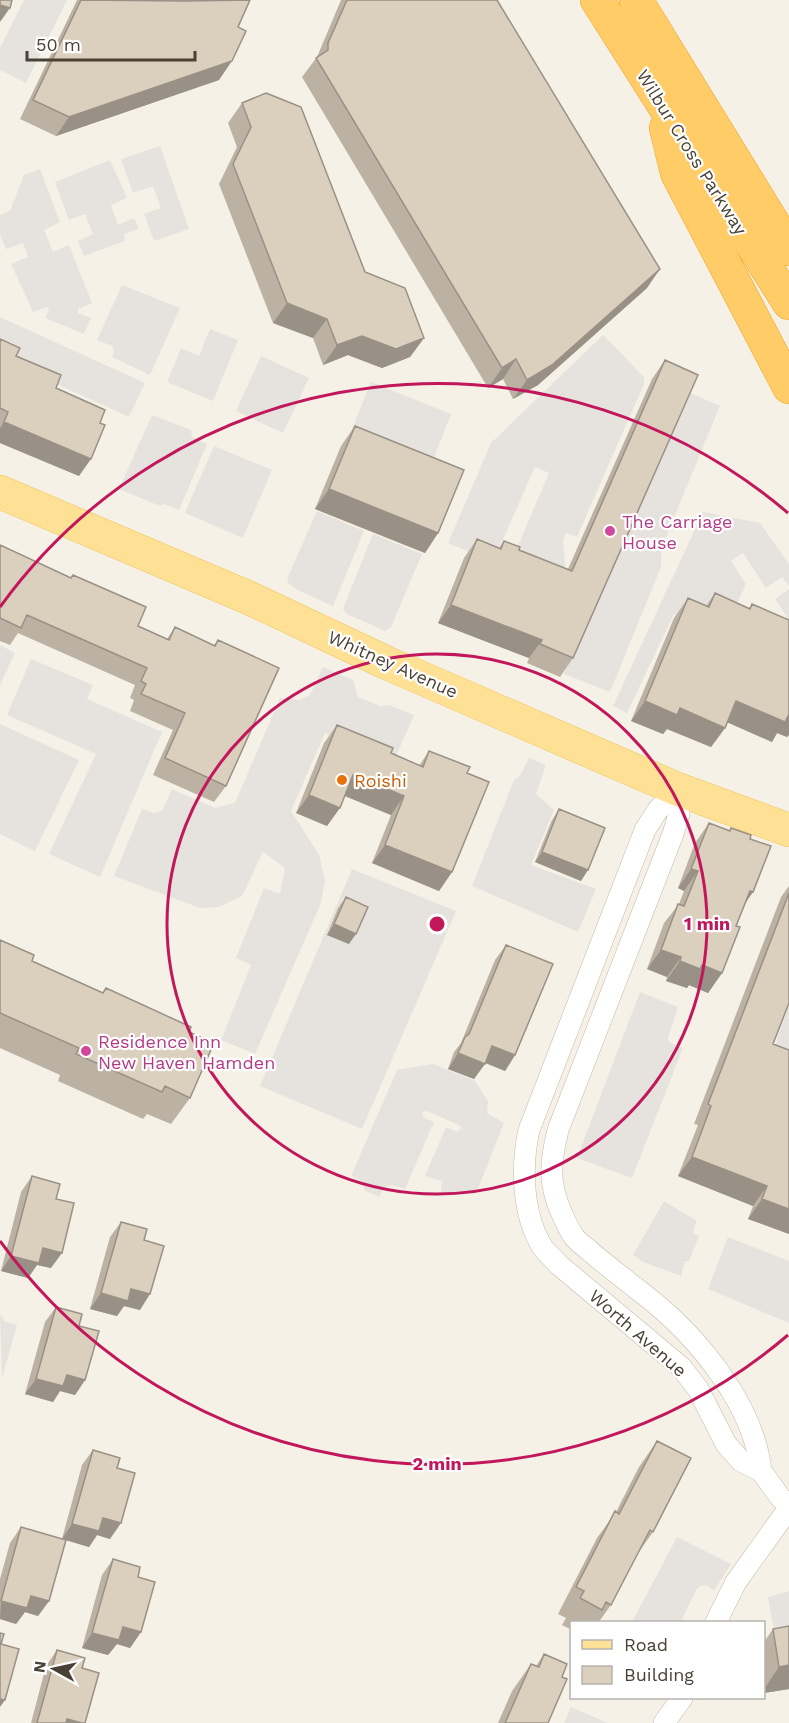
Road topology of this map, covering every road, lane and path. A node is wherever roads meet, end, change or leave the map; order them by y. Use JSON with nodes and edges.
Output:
{"nodes":[{"id":1,"x":597,"y":0,"type":"edge"},
{"id":2,"x":636,"y":0,"type":"edge"},
{"id":3,"x":659,"y":100,"type":"junction"},
{"id":4,"x":724,"y":143,"type":"junction"},
{"id":5,"x":789,"y":204,"type":"edge"},
{"id":6,"x":789,"y":249,"type":"edge"},
{"id":7,"x":789,"y":303,"type":"edge"},
{"id":8,"x":789,"y":387,"type":"edge"},
{"id":9,"x":0,"y":492,"type":"edge"},
{"id":10,"x":677,"y":789,"type":"junction"},
{"id":11,"x":789,"y":830,"type":"edge"},
{"id":12,"x":616,"y":907,"type":"junction"},
{"id":13,"x":641,"y":917,"type":"junction"},
{"id":14,"x":541,"y":1101,"type":"junction"},
{"id":15,"x":565,"y":1112,"type":"junction"},
{"id":16,"x":561,"y":1211,"type":"junction"},
{"id":17,"x":532,"y":1226,"type":"junction"},
{"id":18,"x":761,"y":1471,"type":"junction"},
{"id":19,"x":789,"y":1507,"type":"edge"},
{"id":20,"x":717,"y":1621,"type":"edge"},
{"id":21,"x":681,"y":1699,"type":"edge"},
{"id":22,"x":664,"y":1723,"type":"edge"}],
"edges":[{"from":1,"to":3,"type":"highway","name":"Wilbur Cross Parkway"},
{"from":2,"to":4,"type":"highway","name":"Wilbur Cross Parkway"},
{"from":3,"to":7,"type":"highway","name":"Wilbur Cross Parkway"},
{"from":3,"to":8,"type":"highway"},
{"from":4,"to":5,"type":"highway"},
{"from":4,"to":6,"type":"highway","name":"Wilbur Cross Parkway"},
{"from":9,"to":10,"type":"main road","name":"Whitney Avenue"},
{"from":10,"to":11,"type":"main road","name":"Whitney Avenue"},
{"from":10,"to":12,"type":"street","name":"Worth Avenue"},
{"from":10,"to":13,"type":"street","name":"Worth Avenue"},
{"from":12,"to":13,"type":"street"},
{"from":12,"to":14,"type":"street","name":"Worth Avenue"},
{"from":13,"to":15,"type":"street","name":"Worth Avenue"},
{"from":14,"to":15,"type":"street"},
{"from":14,"to":17,"type":"street","name":"Worth Avenue"},
{"from":15,"to":16,"type":"street","name":"Worth Avenue"},
{"from":16,"to":17,"type":"street"},
{"from":16,"to":18,"type":"street","name":"Worth Avenue"},
{"from":17,"to":18,"type":"street","name":"Worth Avenue"},
{"from":18,"to":19,"type":"street","name":"Worth Avenue"},
{"from":19,"to":20,"type":"street"},
{"from":21,"to":22,"type":"street"}]}
